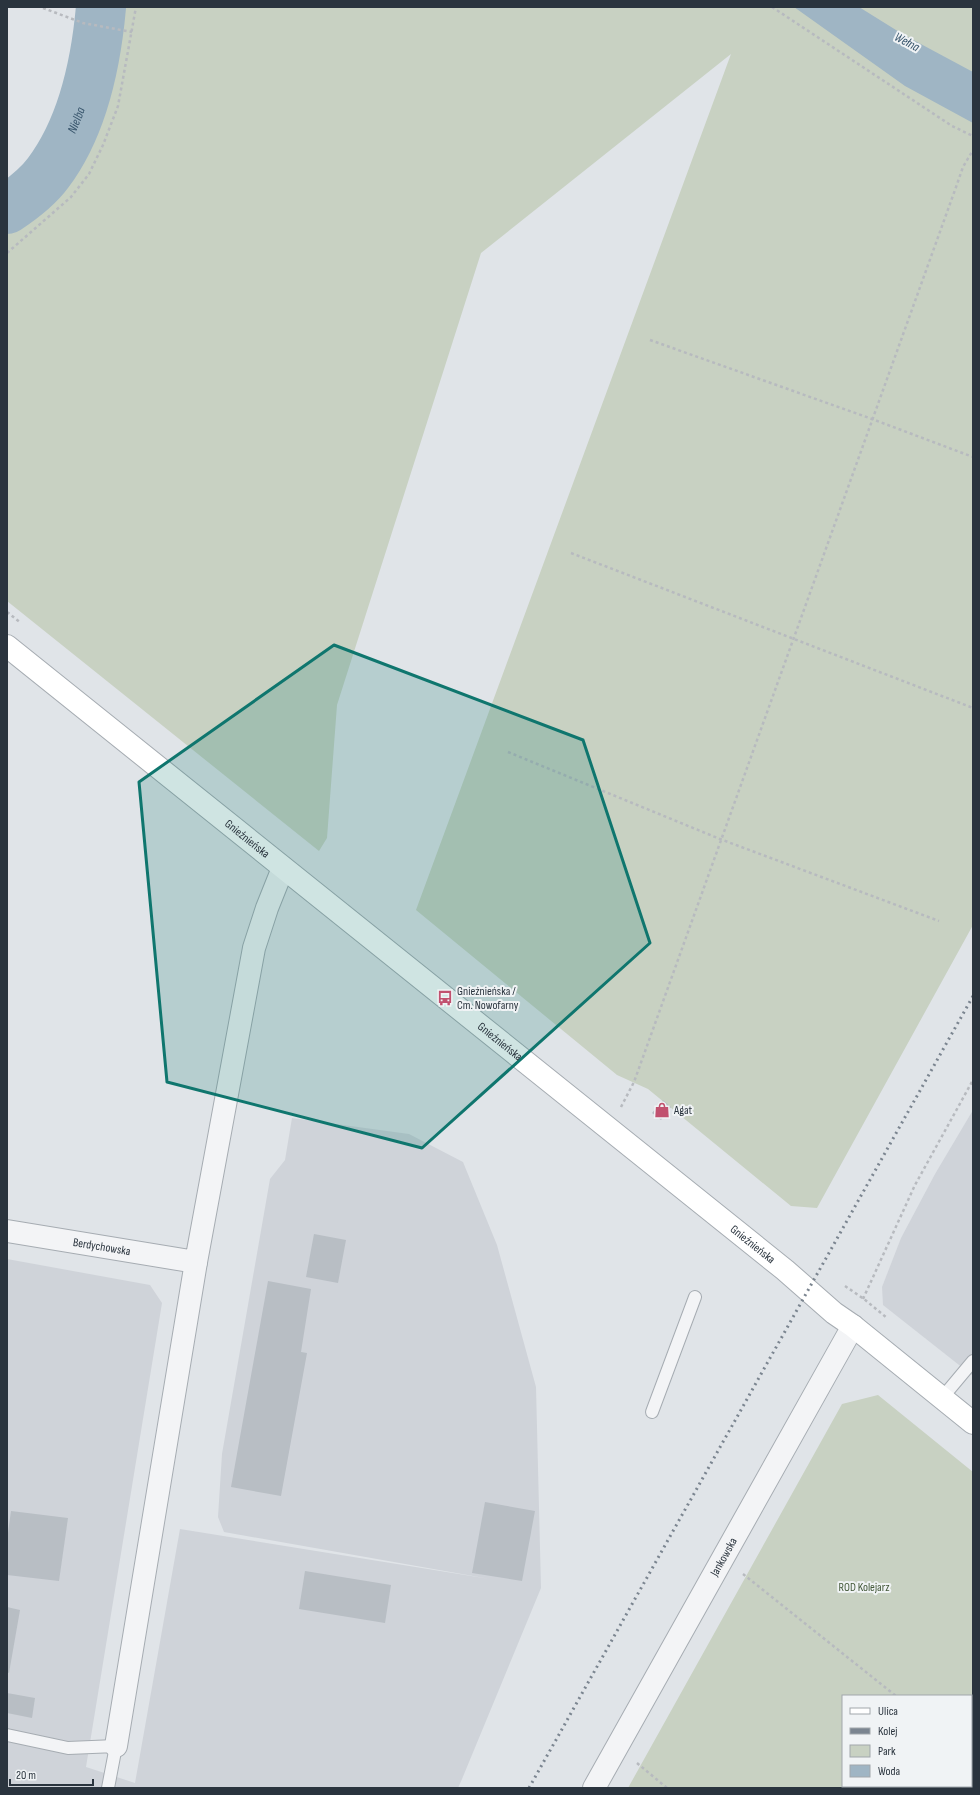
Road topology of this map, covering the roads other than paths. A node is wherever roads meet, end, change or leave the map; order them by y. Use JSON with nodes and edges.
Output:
{"nodes":[{"id":1,"x":7,"y":646,"type":"edge"},
{"id":2,"x":283,"y":868,"type":"junction"},
{"id":3,"x":7,"y":1231,"type":"edge"},
{"id":4,"x":196,"y":1262,"type":"junction"},
{"id":5,"x":695,"y":1297,"type":"dead end"},
{"id":6,"x":853,"y":1326,"type":"junction"},
{"id":7,"x":973,"y":1361,"type":"edge"},
{"id":8,"x":942,"y":1398,"type":"junction"},
{"id":9,"x":652,"y":1412,"type":"dead end"},
{"id":10,"x":973,"y":1423,"type":"edge"},
{"id":11,"x":7,"y":1736,"type":"edge"},
{"id":12,"x":116,"y":1746,"type":"junction"},
{"id":13,"x":108,"y":1788,"type":"edge"},
{"id":14,"x":594,"y":1788,"type":"edge"}],
"edges":[{"from":1,"to":2,"type":"main road","name":"Gnieźnieńska"},
{"from":2,"to":4,"type":"street"},
{"from":2,"to":6,"type":"main road","name":"Gnieźnieńska"},
{"from":3,"to":4,"type":"street","name":"Berdychowska"},
{"from":4,"to":12,"type":"street"},
{"from":5,"to":9,"type":"lane"},
{"from":6,"to":8,"type":"main road","name":"Gnieźnieńska"},
{"from":6,"to":14,"type":"street","name":"Jankowska"},
{"from":7,"to":8,"type":"lane"},
{"from":8,"to":10,"type":"main road","name":"Gnieźnieńska"},
{"from":11,"to":12,"type":"lane"},
{"from":12,"to":13,"type":"lane"}]}
